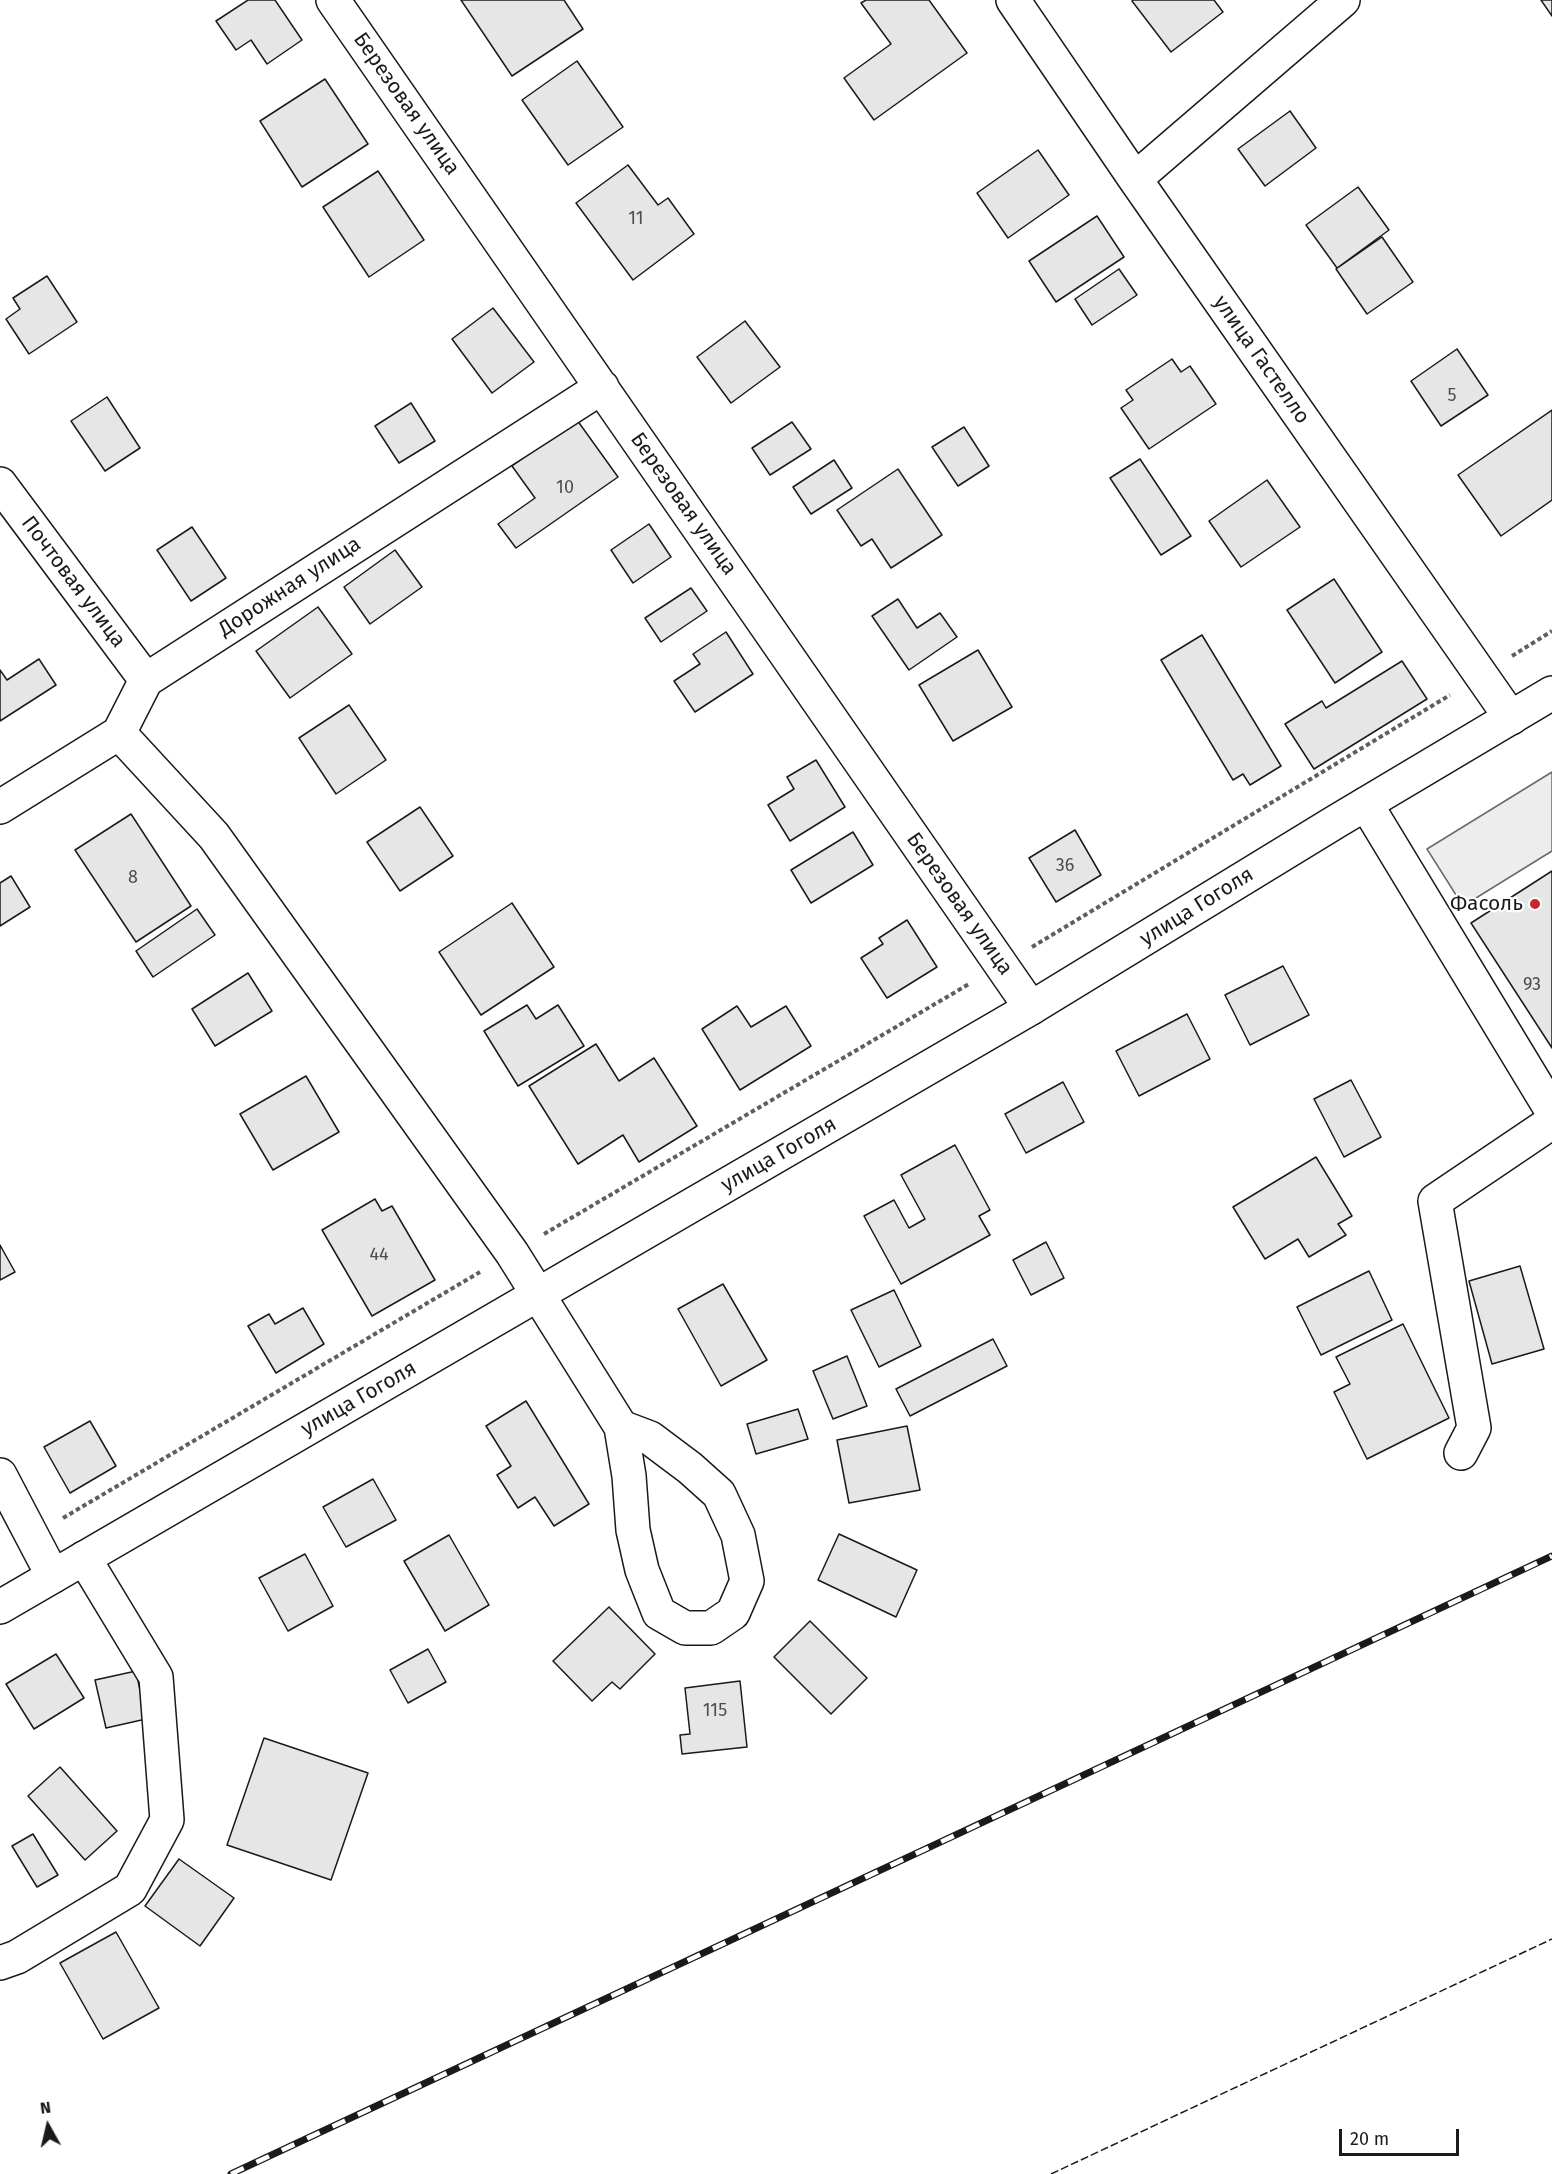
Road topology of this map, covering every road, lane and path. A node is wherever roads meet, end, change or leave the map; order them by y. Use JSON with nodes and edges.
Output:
{"nodes":[{"id":1,"x":333,"y":0,"type":"edge"},
{"id":2,"x":1013,"y":0,"type":"edge"},
{"id":3,"x":1343,"y":0,"type":"edge"},
{"id":4,"x":1135,"y":179,"type":"junction"},
{"id":5,"x":602,"y":387,"type":"junction"},
{"id":6,"x":0,"y":484,"type":"edge"},
{"id":7,"x":1552,"y":631,"type":"edge"},
{"id":8,"x":1481,"y":676,"type":"junction"},
{"id":9,"x":146,"y":680,"type":"junction"},
{"id":10,"x":1552,"y":693,"type":"edge"},
{"id":11,"x":1511,"y":718,"type":"junction"},
{"id":12,"x":119,"y":733,"type":"junction"},
{"id":13,"x":1366,"y":804,"type":"junction"},
{"id":14,"x":0,"y":807,"type":"edge"},
{"id":15,"x":1001,"y":965,"type":"junction"},
{"id":16,"x":1031,"y":1008,"type":"junction"},
{"id":17,"x":1552,"y":1111,"type":"edge"},
{"id":18,"x":1552,"y":1122,"type":"edge"},
{"id":19,"x":512,"y":1253,"type":"junction"},
{"id":20,"x":538,"y":1294,"type":"junction"},
{"id":21,"x":621,"y":1427,"type":"junction"},
{"id":22,"x":1461,"y":1453,"type":"dead end"},
{"id":23,"x":0,"y":1476,"type":"edge"},
{"id":24,"x":32,"y":1535,"type":"junction"},
{"id":25,"x":84,"y":1558,"type":"junction"},
{"id":26,"x":53,"y":1576,"type":"junction"},
{"id":27,"x":0,"y":1607,"type":"edge"},
{"id":28,"x":0,"y":1963,"type":"edge"}],
"edges":[{"from":1,"to":5,"type":"street","name":"Березовая улица"},
{"from":2,"to":4,"type":"street","name":"улица Гастелло"},
{"from":3,"to":4,"type":"street"},
{"from":4,"to":8,"type":"street","name":"улица Гастелло"},
{"from":5,"to":9,"type":"street","name":"Дорожная улица"},
{"from":5,"to":15,"type":"street","name":"Березовая улица"},
{"from":6,"to":9,"type":"street","name":"Почтовая улица"},
{"from":7,"to":8,"type":"path"},
{"from":8,"to":11,"type":"street","name":"улица Гастелло"},
{"from":8,"to":15,"type":"path"},
{"from":9,"to":12,"type":"street"},
{"from":10,"to":11,"type":"street","name":"улица Гоголя"},
{"from":11,"to":13,"type":"street","name":"улица Гоголя"},
{"from":12,"to":14,"type":"street"},
{"from":12,"to":19,"type":"street"},
{"from":13,"to":16,"type":"street","name":"улица Гоголя"},
{"from":13,"to":17,"type":"street"},
{"from":15,"to":16,"type":"street","name":"Березовая улица"},
{"from":15,"to":19,"type":"path"},
{"from":16,"to":20,"type":"street","name":"улица Гоголя"},
{"from":18,"to":22,"type":"street"},
{"from":19,"to":20,"type":"street"},
{"from":19,"to":24,"type":"path"},
{"from":20,"to":21,"type":"street"},
{"from":20,"to":25,"type":"street","name":"улица Гоголя"},
{"from":21,"to":21,"type":"street"},
{"from":23,"to":24,"type":"street"},
{"from":24,"to":26,"type":"street"},
{"from":25,"to":26,"type":"street","name":"улица Гоголя"},
{"from":25,"to":28,"type":"street"},
{"from":26,"to":27,"type":"street","name":"улица Гоголя"}]}
